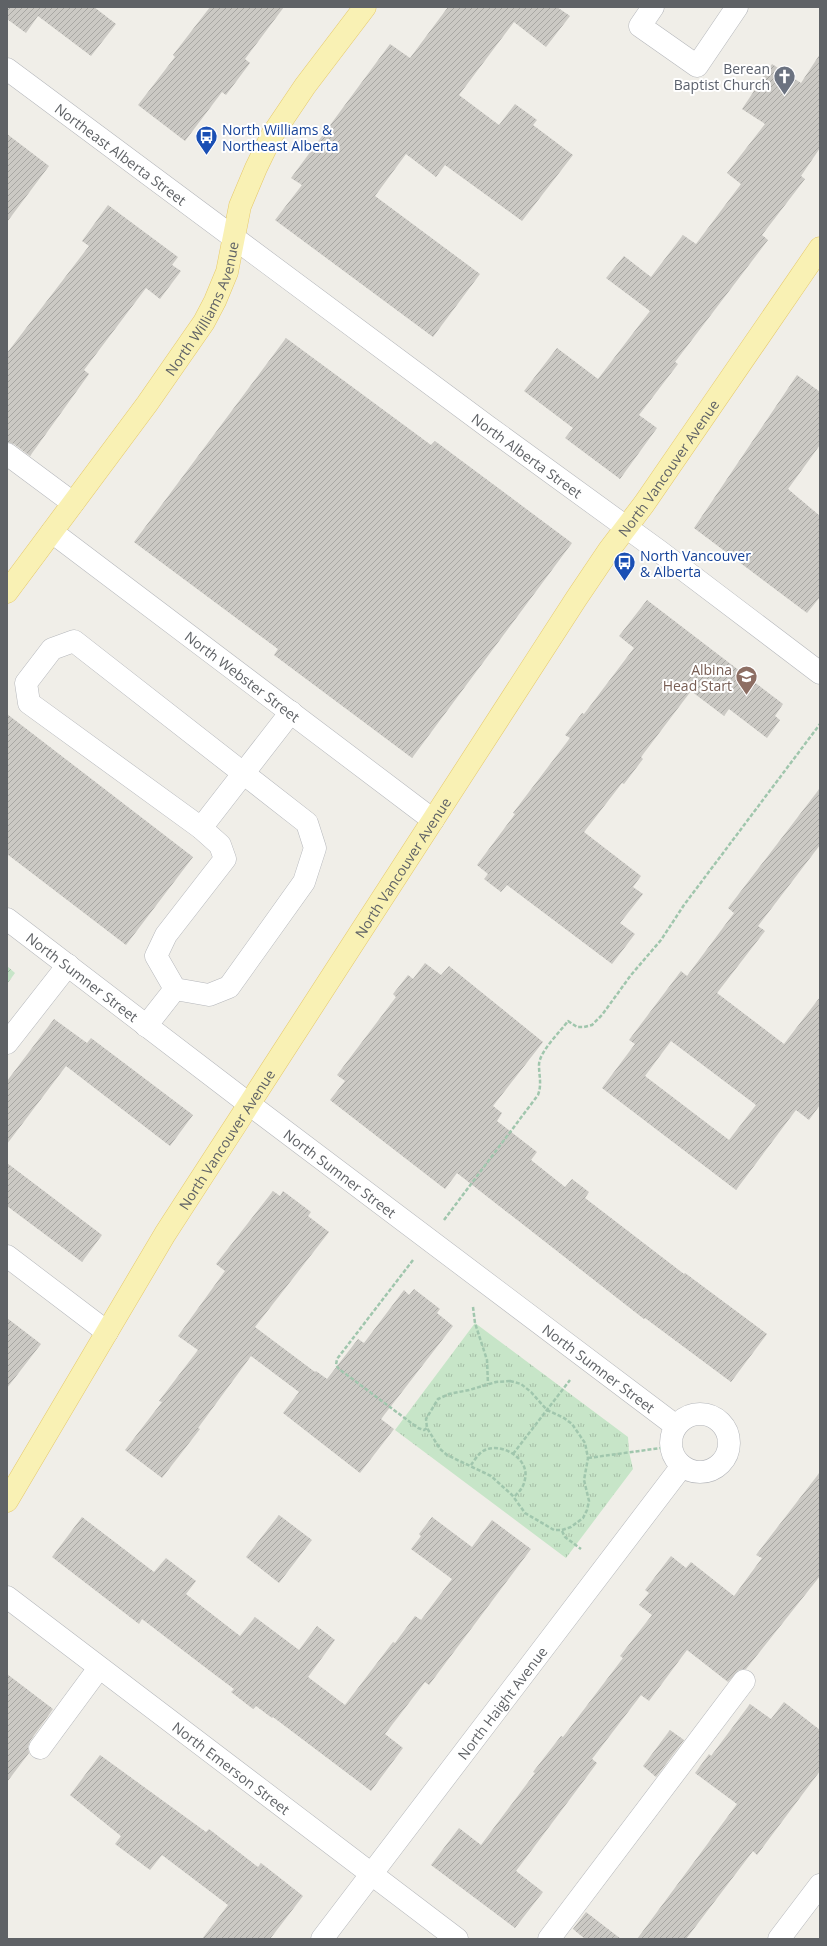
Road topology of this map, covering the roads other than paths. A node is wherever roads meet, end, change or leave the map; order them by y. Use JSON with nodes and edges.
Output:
{"nodes":[{"id":1,"x":365,"y":7,"type":"edge"},
{"id":2,"x":653,"y":7,"type":"edge"},
{"id":3,"x":737,"y":7,"type":"edge"},
{"id":4,"x":7,"y":69,"type":"edge"},
{"id":5,"x":235,"y":238,"type":"junction"},
{"id":6,"x":820,"y":248,"type":"edge"},
{"id":7,"x":7,"y":454,"type":"edge"},
{"id":8,"x":73,"y":503,"type":"junction"},
{"id":9,"x":626,"y":527,"type":"junction"},
{"id":10,"x":52,"y":532,"type":"junction"},
{"id":11,"x":7,"y":592,"type":"edge"},
{"id":12,"x":817,"y":663,"type":"edge"},
{"id":13,"x":291,"y":712,"type":"junction"},
{"id":14,"x":244,"y":772,"type":"junction"},
{"id":15,"x":433,"y":820,"type":"junction"},
{"id":16,"x":201,"y":828,"type":"junction"},
{"id":17,"x":7,"y":919,"type":"edge"},
{"id":18,"x":68,"y":965,"type":"junction"},
{"id":19,"x":175,"y":989,"type":"junction"},
{"id":20,"x":146,"y":1026,"type":"junction"},
{"id":21,"x":7,"y":1044,"type":"edge"},
{"id":22,"x":249,"y":1104,"type":"junction"},
{"id":23,"x":7,"y":1256,"type":"edge"},
{"id":24,"x":107,"y":1332,"type":"junction"},
{"id":25,"x":676,"y":1426,"type":"junction"},
{"id":26,"x":682,"y":1466,"type":"junction"},
{"id":27,"x":7,"y":1501,"type":"edge"},
{"id":28,"x":7,"y":1597,"type":"edge"},
{"id":29,"x":99,"y":1668,"type":"junction"},
{"id":30,"x":744,"y":1681,"type":"dead end"},
{"id":31,"x":40,"y":1748,"type":"dead end"},
{"id":32,"x":371,"y":1874,"type":"junction"},
{"id":33,"x":820,"y":1885,"type":"edge"},
{"id":34,"x":322,"y":1939,"type":"edge"},
{"id":35,"x":457,"y":1939,"type":"edge"},
{"id":36,"x":549,"y":1939,"type":"edge"},
{"id":37,"x":779,"y":1939,"type":"edge"}],
"edges":[{"from":1,"to":5,"type":"main road","name":"North Williams Avenue"},
{"from":2,"to":3,"type":"street"},
{"from":4,"to":5,"type":"street","name":"Northeast Alberta Street"},
{"from":5,"to":8,"type":"main road","name":"North Williams Avenue"},
{"from":5,"to":9,"type":"street","name":"North Alberta Street"},
{"from":6,"to":9,"type":"main road","name":"North Vancouver Avenue"},
{"from":7,"to":8,"type":"street"},
{"from":8,"to":10,"type":"main road","name":"North Williams Avenue"},
{"from":9,"to":12,"type":"street","name":"North Alberta Street"},
{"from":9,"to":15,"type":"main road","name":"North Vancouver Avenue"},
{"from":10,"to":11,"type":"main road","name":"North Williams Avenue"},
{"from":10,"to":13,"type":"street","name":"North Webster Street"},
{"from":13,"to":14,"type":"street"},
{"from":13,"to":15,"type":"street","name":"North Webster Street"},
{"from":14,"to":16,"type":"street"},
{"from":14,"to":16,"type":"street"},
{"from":14,"to":19,"type":"street"},
{"from":15,"to":22,"type":"main road","name":"North Vancouver Avenue"},
{"from":16,"to":19,"type":"street"},
{"from":17,"to":18,"type":"street","name":"North Sumner Street"},
{"from":18,"to":20,"type":"street","name":"North Sumner Street"},
{"from":18,"to":21,"type":"street"},
{"from":19,"to":20,"type":"street"},
{"from":20,"to":22,"type":"street","name":"North Sumner Street"},
{"from":22,"to":24,"type":"main road","name":"North Vancouver Avenue"},
{"from":22,"to":25,"type":"street","name":"North Sumner Street"},
{"from":23,"to":24,"type":"street"},
{"from":24,"to":27,"type":"main road","name":"North Vancouver Avenue"},
{"from":25,"to":26,"type":"street"},
{"from":25,"to":26,"type":"street"},
{"from":26,"to":32,"type":"street","name":"North Haight Avenue"},
{"from":28,"to":29,"type":"street","name":"North Emerson Street"},
{"from":29,"to":31,"type":"street"},
{"from":29,"to":32,"type":"street","name":"North Emerson Street"},
{"from":30,"to":36,"type":"street"},
{"from":32,"to":34,"type":"street","name":"North Haight Avenue"},
{"from":32,"to":35,"type":"street","name":"North Emerson Street"},
{"from":33,"to":37,"type":"street"}]}
